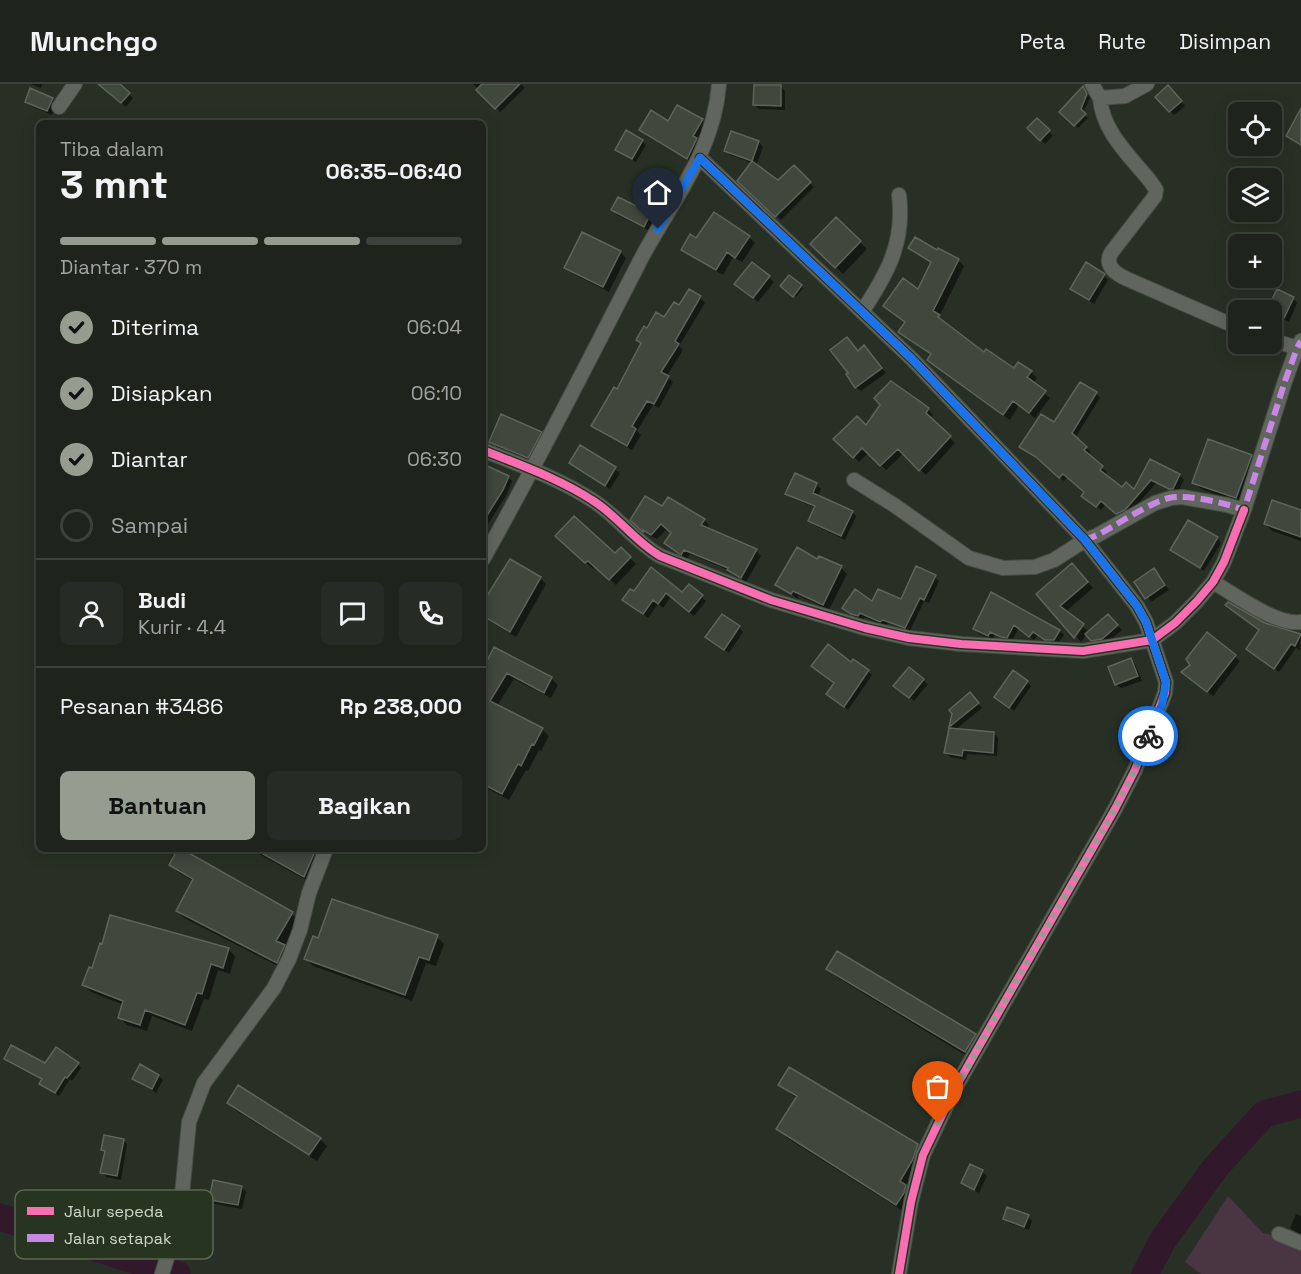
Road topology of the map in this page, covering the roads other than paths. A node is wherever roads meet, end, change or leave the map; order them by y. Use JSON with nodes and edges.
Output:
{"nodes":[{"id":1,"x":75,"y":84,"type":"edge"},
{"id":2,"x":719,"y":84,"type":"edge"},
{"id":3,"x":1092,"y":84,"type":"edge"},
{"id":4,"x":1147,"y":84,"type":"edge"},
{"id":5,"x":1100,"y":98,"type":"junction"},
{"id":6,"x":59,"y":107,"type":"dead end"},
{"id":7,"x":700,"y":158,"type":"junction"},
{"id":8,"x":899,"y":195,"type":"dead end"},
{"id":9,"x":862,"y":312,"type":"junction"},
{"id":10,"x":1228,"y":323,"type":"edge"},
{"id":11,"x":1282,"y":341,"type":"edge"},
{"id":12,"x":1299,"y":344,"type":"edge"},
{"id":13,"x":486,"y":451,"type":"edge"},
{"id":14,"x":531,"y":468,"type":"junction"},
{"id":15,"x":854,"y":480,"type":"dead end"},
{"id":16,"x":1244,"y":510,"type":"junction"},
{"id":17,"x":1085,"y":540,"type":"junction"},
{"id":18,"x":486,"y":553,"type":"edge"},
{"id":19,"x":1213,"y":582,"type":"junction"},
{"id":20,"x":1301,"y":622,"type":"edge"},
{"id":21,"x":1152,"y":640,"type":"junction"},
{"id":22,"x":325,"y":852,"type":"edge"},
{"id":23,"x":182,"y":1190,"type":"edge"},
{"id":24,"x":1279,"y":1234,"type":"dead end"},
{"id":25,"x":1301,"y":1243,"type":"edge"},
{"id":26,"x":167,"y":1259,"type":"edge"},
{"id":27,"x":162,"y":1274,"type":"edge"},
{"id":28,"x":899,"y":1274,"type":"edge"}],
"edges":[{"from":1,"to":6,"type":"street"},
{"from":2,"to":7,"type":"street"},
{"from":3,"to":5,"type":"street"},
{"from":4,"to":5,"type":"street"},
{"from":5,"to":10,"type":"street"},
{"from":7,"to":9,"type":"street"},
{"from":7,"to":14,"type":"street"},
{"from":8,"to":9,"type":"street"},
{"from":9,"to":17,"type":"street"},
{"from":11,"to":12,"type":"street"},
{"from":12,"to":16,"type":"street"},
{"from":13,"to":14,"type":"street"},
{"from":14,"to":18,"type":"street"},
{"from":14,"to":21,"type":"street"},
{"from":15,"to":17,"type":"street"},
{"from":16,"to":17,"type":"street"},
{"from":16,"to":19,"type":"street"},
{"from":17,"to":21,"type":"street"},
{"from":19,"to":20,"type":"street"},
{"from":19,"to":21,"type":"street"},
{"from":21,"to":28,"type":"street"},
{"from":22,"to":23,"type":"street"},
{"from":24,"to":25,"type":"street"},
{"from":26,"to":27,"type":"street"}]}
